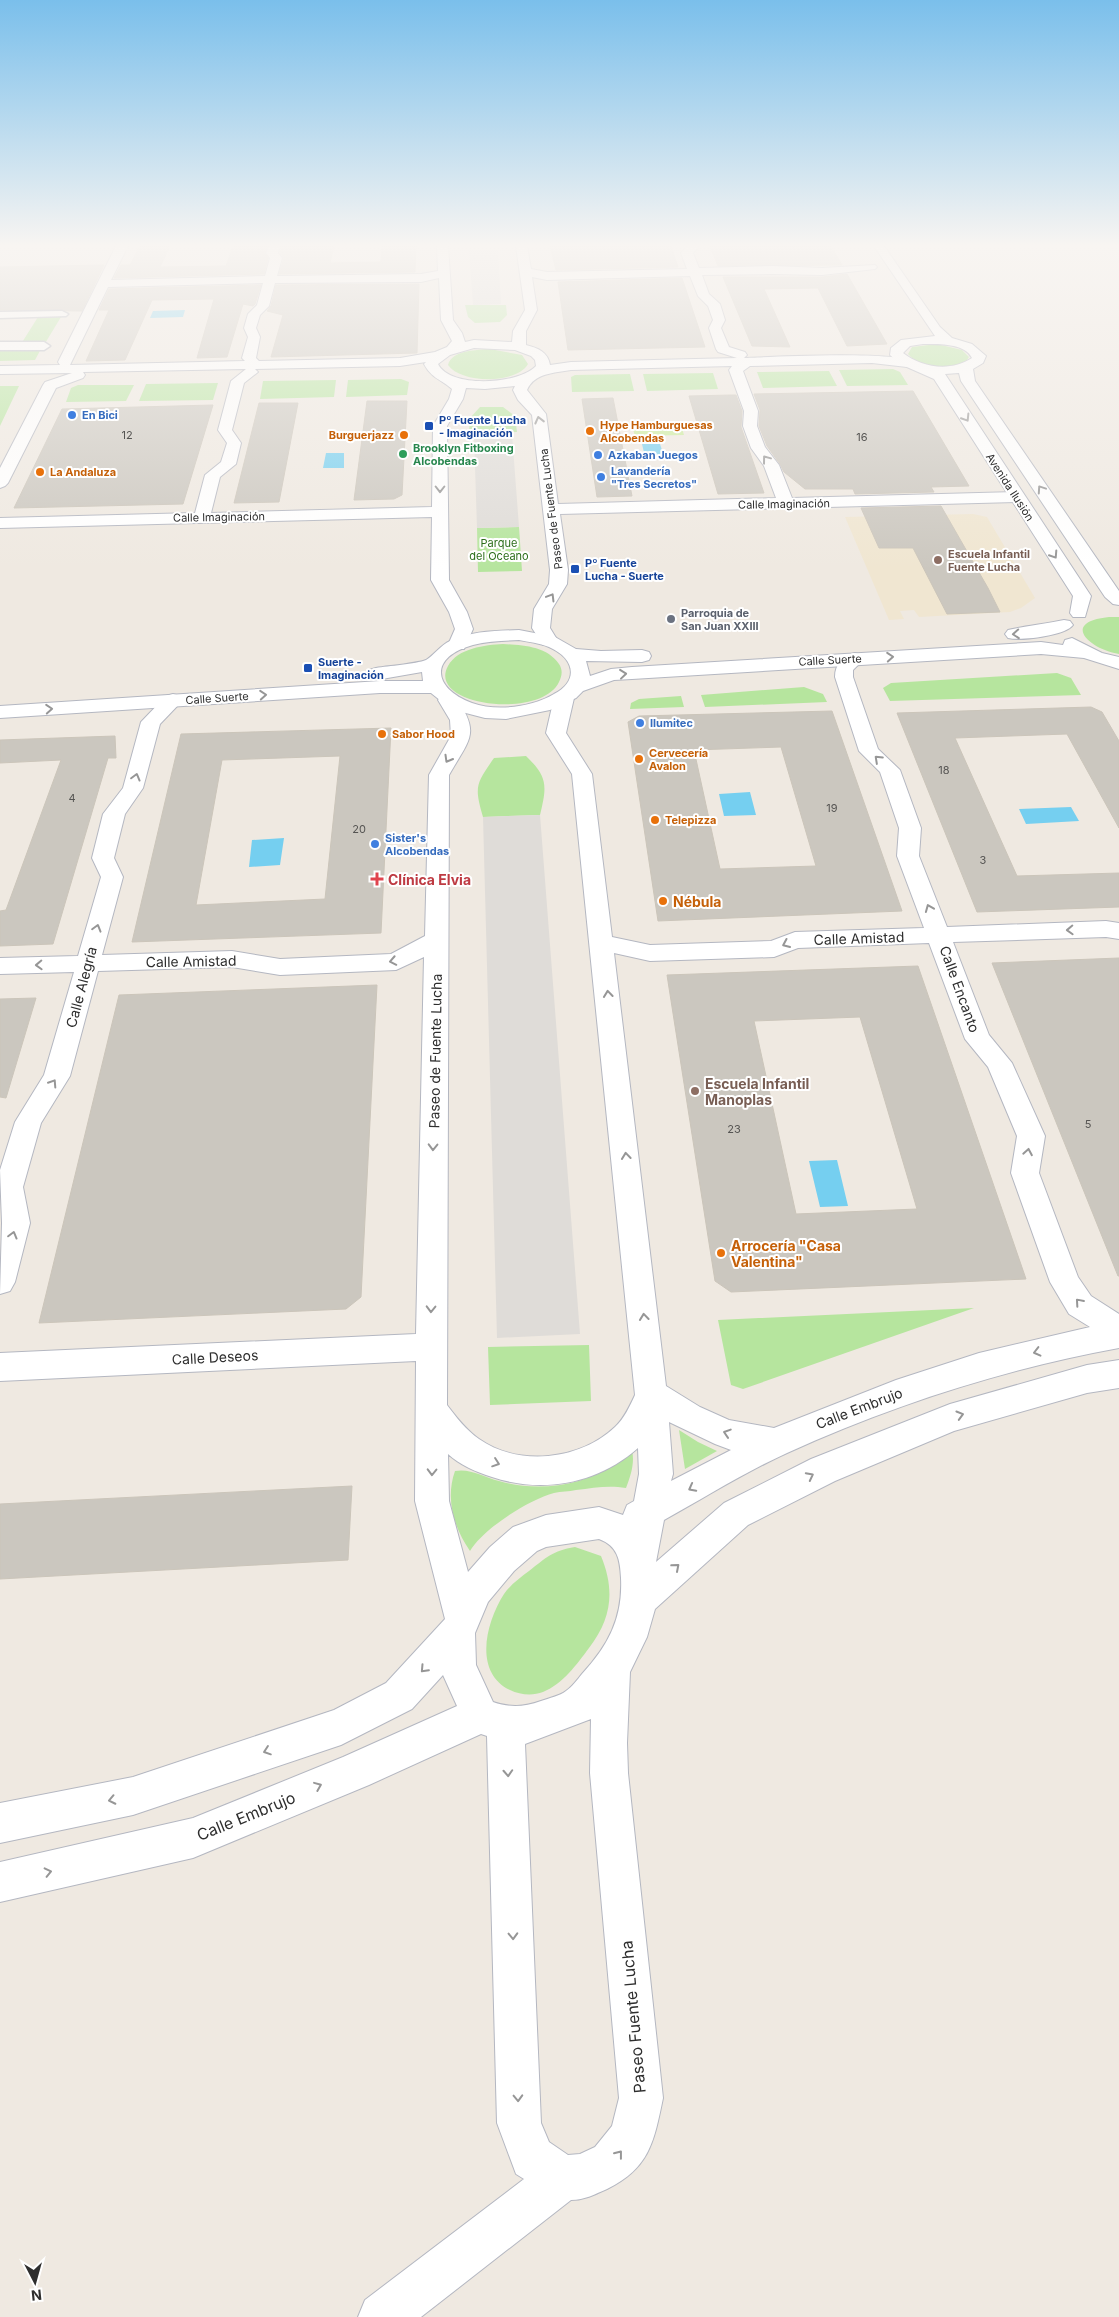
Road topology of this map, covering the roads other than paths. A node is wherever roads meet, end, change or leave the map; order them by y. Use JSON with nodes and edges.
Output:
{"nodes":[{"id":1,"x":69,"y":354,"type":"edge"},
{"id":2,"x":250,"y":354,"type":"edge"},
{"id":3,"x":441,"y":354,"type":"edge"},
{"id":4,"x":537,"y":354,"type":"joint"},
{"id":5,"x":733,"y":354,"type":"edge"},
{"id":6,"x":831,"y":354,"type":"edge"},
{"id":7,"x":897,"y":354,"type":"edge"},
{"id":8,"x":977,"y":354,"type":"edge"},
{"id":9,"x":437,"y":356,"type":"junction"},
{"id":10,"x":743,"y":359,"type":"junction"},
{"id":11,"x":65,"y":362,"type":"junction"},
{"id":12,"x":907,"y":363,"type":"junction"},
{"id":13,"x":966,"y":367,"type":"junction"},
{"id":14,"x":253,"y":368,"type":"junction"},
{"id":15,"x":925,"y":368,"type":"junction"},
{"id":16,"x":0,"y":370,"type":"edge"},
{"id":17,"x":539,"y":371,"type":"junction"},
{"id":18,"x":79,"y":372,"type":"junction"},
{"id":19,"x":435,"y":372,"type":"junction"},
{"id":20,"x":33,"y":373,"type":"junction"},
{"id":21,"x":0,"y":377,"type":"edge"},
{"id":22,"x":525,"y":379,"type":"junction"},
{"id":23,"x":450,"y":380,"type":"junction"},
{"id":24,"x":50,"y":385,"type":"junction"},
{"id":25,"x":0,"y":483,"type":"edge"},
{"id":26,"x":1016,"y":497,"type":"junction"},
{"id":27,"x":786,"y":504,"type":"junction"},
{"id":28,"x":553,"y":510,"type":"junction"},
{"id":29,"x":439,"y":512,"type":"junction"},
{"id":30,"x":202,"y":518,"type":"junction"},
{"id":31,"x":0,"y":523,"type":"edge"},
{"id":32,"x":1119,"y":600,"type":"edge"},
{"id":33,"x":1119,"y":609,"type":"edge"},
{"id":34,"x":1079,"y":612,"type":"junction"},
{"id":35,"x":1064,"y":625,"type":"junction"},
{"id":36,"x":549,"y":641,"type":"junction"},
{"id":37,"x":457,"y":644,"type":"junction"},
{"id":38,"x":572,"y":654,"type":"junction"},
{"id":39,"x":1086,"y":654,"type":"junction"},
{"id":40,"x":856,"y":659,"type":"junction"},
{"id":41,"x":434,"y":664,"type":"junction"},
{"id":42,"x":1118,"y":664,"type":"edge"},
{"id":43,"x":570,"y":693,"type":"junction"},
{"id":44,"x":441,"y":694,"type":"junction"},
{"id":45,"x":0,"y":696,"type":"edge"},
{"id":46,"x":173,"y":700,"type":"junction"},
{"id":47,"x":0,"y":712,"type":"edge"},
{"id":48,"x":1119,"y":931,"type":"edge"},
{"id":49,"x":940,"y":935,"type":"junction"},
{"id":50,"x":436,"y":940,"type":"junction"},
{"id":51,"x":602,"y":943,"type":"junction"},
{"id":52,"x":87,"y":963,"type":"junction"},
{"id":53,"x":0,"y":966,"type":"edge"},
{"id":54,"x":0,"y":1282,"type":"edge"},
{"id":55,"x":1119,"y":1330,"type":"edge"},
{"id":56,"x":1119,"y":1335,"type":"edge"},
{"id":57,"x":431,"y":1347,"type":"junction"},
{"id":58,"x":0,"y":1366,"type":"edge"},
{"id":59,"x":1119,"y":1374,"type":"edge"},
{"id":60,"x":651,"y":1394,"type":"junction"},
{"id":61,"x":433,"y":1411,"type":"junction"},
{"id":62,"x":774,"y":1443,"type":"junction"},
{"id":63,"x":650,"y":1509,"type":"junction"},
{"id":64,"x":618,"y":1529,"type":"junction"},
{"id":65,"x":638,"y":1564,"type":"junction"},
{"id":66,"x":640,"y":1599,"type":"junction"},
{"id":67,"x":460,"y":1626,"type":"junction"},
{"id":68,"x":612,"y":1669,"type":"junction"},
{"id":69,"x":493,"y":1720,"type":"junction"},
{"id":70,"x":0,"y":1823,"type":"edge"},
{"id":71,"x":0,"y":1882,"type":"edge"},
{"id":72,"x":563,"y":2178,"type":"junction"},
{"id":73,"x":382,"y":2317,"type":"edge"}],
"edges":[{"from":1,"to":11,"type":"street"},
{"from":2,"to":14,"type":"street"},
{"from":3,"to":9,"type":"street"},
{"from":4,"to":10,"type":"street"},
{"from":4,"to":17,"type":"street"},
{"from":5,"to":10,"type":"street"},
{"from":6,"to":10,"type":"street"},
{"from":7,"to":12,"type":"street"},
{"from":8,"to":13,"type":"street"},
{"from":9,"to":14,"type":"street"},
{"from":9,"to":19,"type":"street"},
{"from":10,"to":12,"type":"street"},
{"from":10,"to":17,"type":"street"},
{"from":27,"to":10,"type":"street","one_way":true},
{"from":11,"to":18,"type":"street"},
{"from":11,"to":20,"type":"street"},
{"from":12,"to":15,"type":"street"},
{"from":13,"to":15,"type":"street"},
{"from":32,"to":13,"type":"street","name":"Avenida Ilusión","one_way":true},
{"from":14,"to":18,"type":"street"},
{"from":14,"to":19,"type":"street"},
{"from":14,"to":30,"type":"street"},
{"from":15,"to":26,"type":"street","name":"Avenida Ilusión","one_way":true},
{"from":16,"to":20,"type":"street"},
{"from":17,"to":22,"type":"street"},
{"from":18,"to":20,"type":"street"},
{"from":18,"to":24,"type":"street"},
{"from":19,"to":23,"type":"street"},
{"from":20,"to":21,"type":"street"},
{"from":20,"to":24,"type":"street"},
{"from":22,"to":23,"type":"street"},
{"from":28,"to":22,"type":"street","name":"Paseo de Fuente Lucha","one_way":true},
{"from":23,"to":29,"type":"street","one_way":true},
{"from":24,"to":25,"type":"street"},
{"from":26,"to":27,"type":"street","name":"Calle Imaginación"},
{"from":26,"to":34,"type":"street","name":"Avenida Ilusión","one_way":true},
{"from":27,"to":28,"type":"street","name":"Calle Imaginación"},
{"from":36,"to":28,"type":"street","name":"Paseo de Fuente Lucha","one_way":true},
{"from":29,"to":30,"type":"street","name":"Calle Imaginación"},
{"from":29,"to":37,"type":"street"},
{"from":30,"to":31,"type":"street","name":"Calle Imaginación"},
{"from":33,"to":34,"type":"street"},
{"from":34,"to":35,"type":"street"},
{"from":35,"to":38,"type":"street","name":"Calle Suerte","one_way":true},
{"from":35,"to":39,"type":"street"},
{"from":36,"to":37,"type":"street"},
{"from":36,"to":38,"type":"street"},
{"from":37,"to":41,"type":"street"},
{"from":38,"to":43,"type":"street"},
{"from":40,"to":39,"type":"street","name":"Calle Suerte","one_way":true},
{"from":39,"to":42,"type":"street","name":"Calle Suerte"},
{"from":43,"to":40,"type":"street","name":"Calle Suerte","one_way":true},
{"from":49,"to":40,"type":"street","name":"Calle Encanto","one_way":true},
{"from":41,"to":44,"type":"street"},
{"from":41,"to":45,"type":"street","name":"Calle Suerte"},
{"from":43,"to":44,"type":"street","name":"Calle Suerte"},
{"from":43,"to":51,"type":"street"},
{"from":46,"to":44,"type":"street","name":"Calle Suerte","one_way":true},
{"from":44,"to":50,"type":"street","name":"Paseo de Fuente Lucha","one_way":true},
{"from":47,"to":46,"type":"street","name":"Calle Suerte","one_way":true},
{"from":52,"to":46,"type":"street","name":"Calle Alegría","one_way":true},
{"from":48,"to":49,"type":"street","name":"Calle Amistad","one_way":true},
{"from":49,"to":51,"type":"street","name":"Calle Amistad","one_way":true},
{"from":55,"to":49,"type":"street","name":"Calle Encanto","one_way":true},
{"from":50,"to":52,"type":"street","name":"Calle Amistad","one_way":true},
{"from":50,"to":57,"type":"street","name":"Paseo de Fuente Lucha","one_way":true},
{"from":60,"to":51,"type":"street","one_way":true},
{"from":52,"to":53,"type":"street","name":"Calle Amistad","one_way":true},
{"from":54,"to":52,"type":"street","name":"Calle Alegría","one_way":true},
{"from":56,"to":62,"type":"street","name":"Calle Embrujo","one_way":true},
{"from":57,"to":58,"type":"street","name":"Calle Deseos"},
{"from":57,"to":61,"type":"street","name":"Paseo de Fuente Lucha"},
{"from":66,"to":59,"type":"street","one_way":true},
{"from":61,"to":60,"type":"street","one_way":true},
{"from":62,"to":60,"type":"street","one_way":true},
{"from":60,"to":63,"type":"street"},
{"from":61,"to":67,"type":"street","name":"Paseo de Fuente Lucha","one_way":true},
{"from":62,"to":63,"type":"street","name":"Calle Embrujo","one_way":true},
{"from":63,"to":64,"type":"street","name":"Calle Embrujo"},
{"from":63,"to":65,"type":"street"},
{"from":64,"to":65,"type":"street"},
{"from":64,"to":67,"type":"street"},
{"from":65,"to":66,"type":"street"},
{"from":66,"to":68,"type":"street"},
{"from":67,"to":69,"type":"street"},
{"from":67,"to":70,"type":"street","one_way":true},
{"from":68,"to":69,"type":"street"},
{"from":72,"to":68,"type":"street","name":"Paseo Fuente Lucha","one_way":true},
{"from":71,"to":69,"type":"street","name":"Calle Embrujo","one_way":true},
{"from":69,"to":72,"type":"street","one_way":true},
{"from":72,"to":73,"type":"street"}]}
